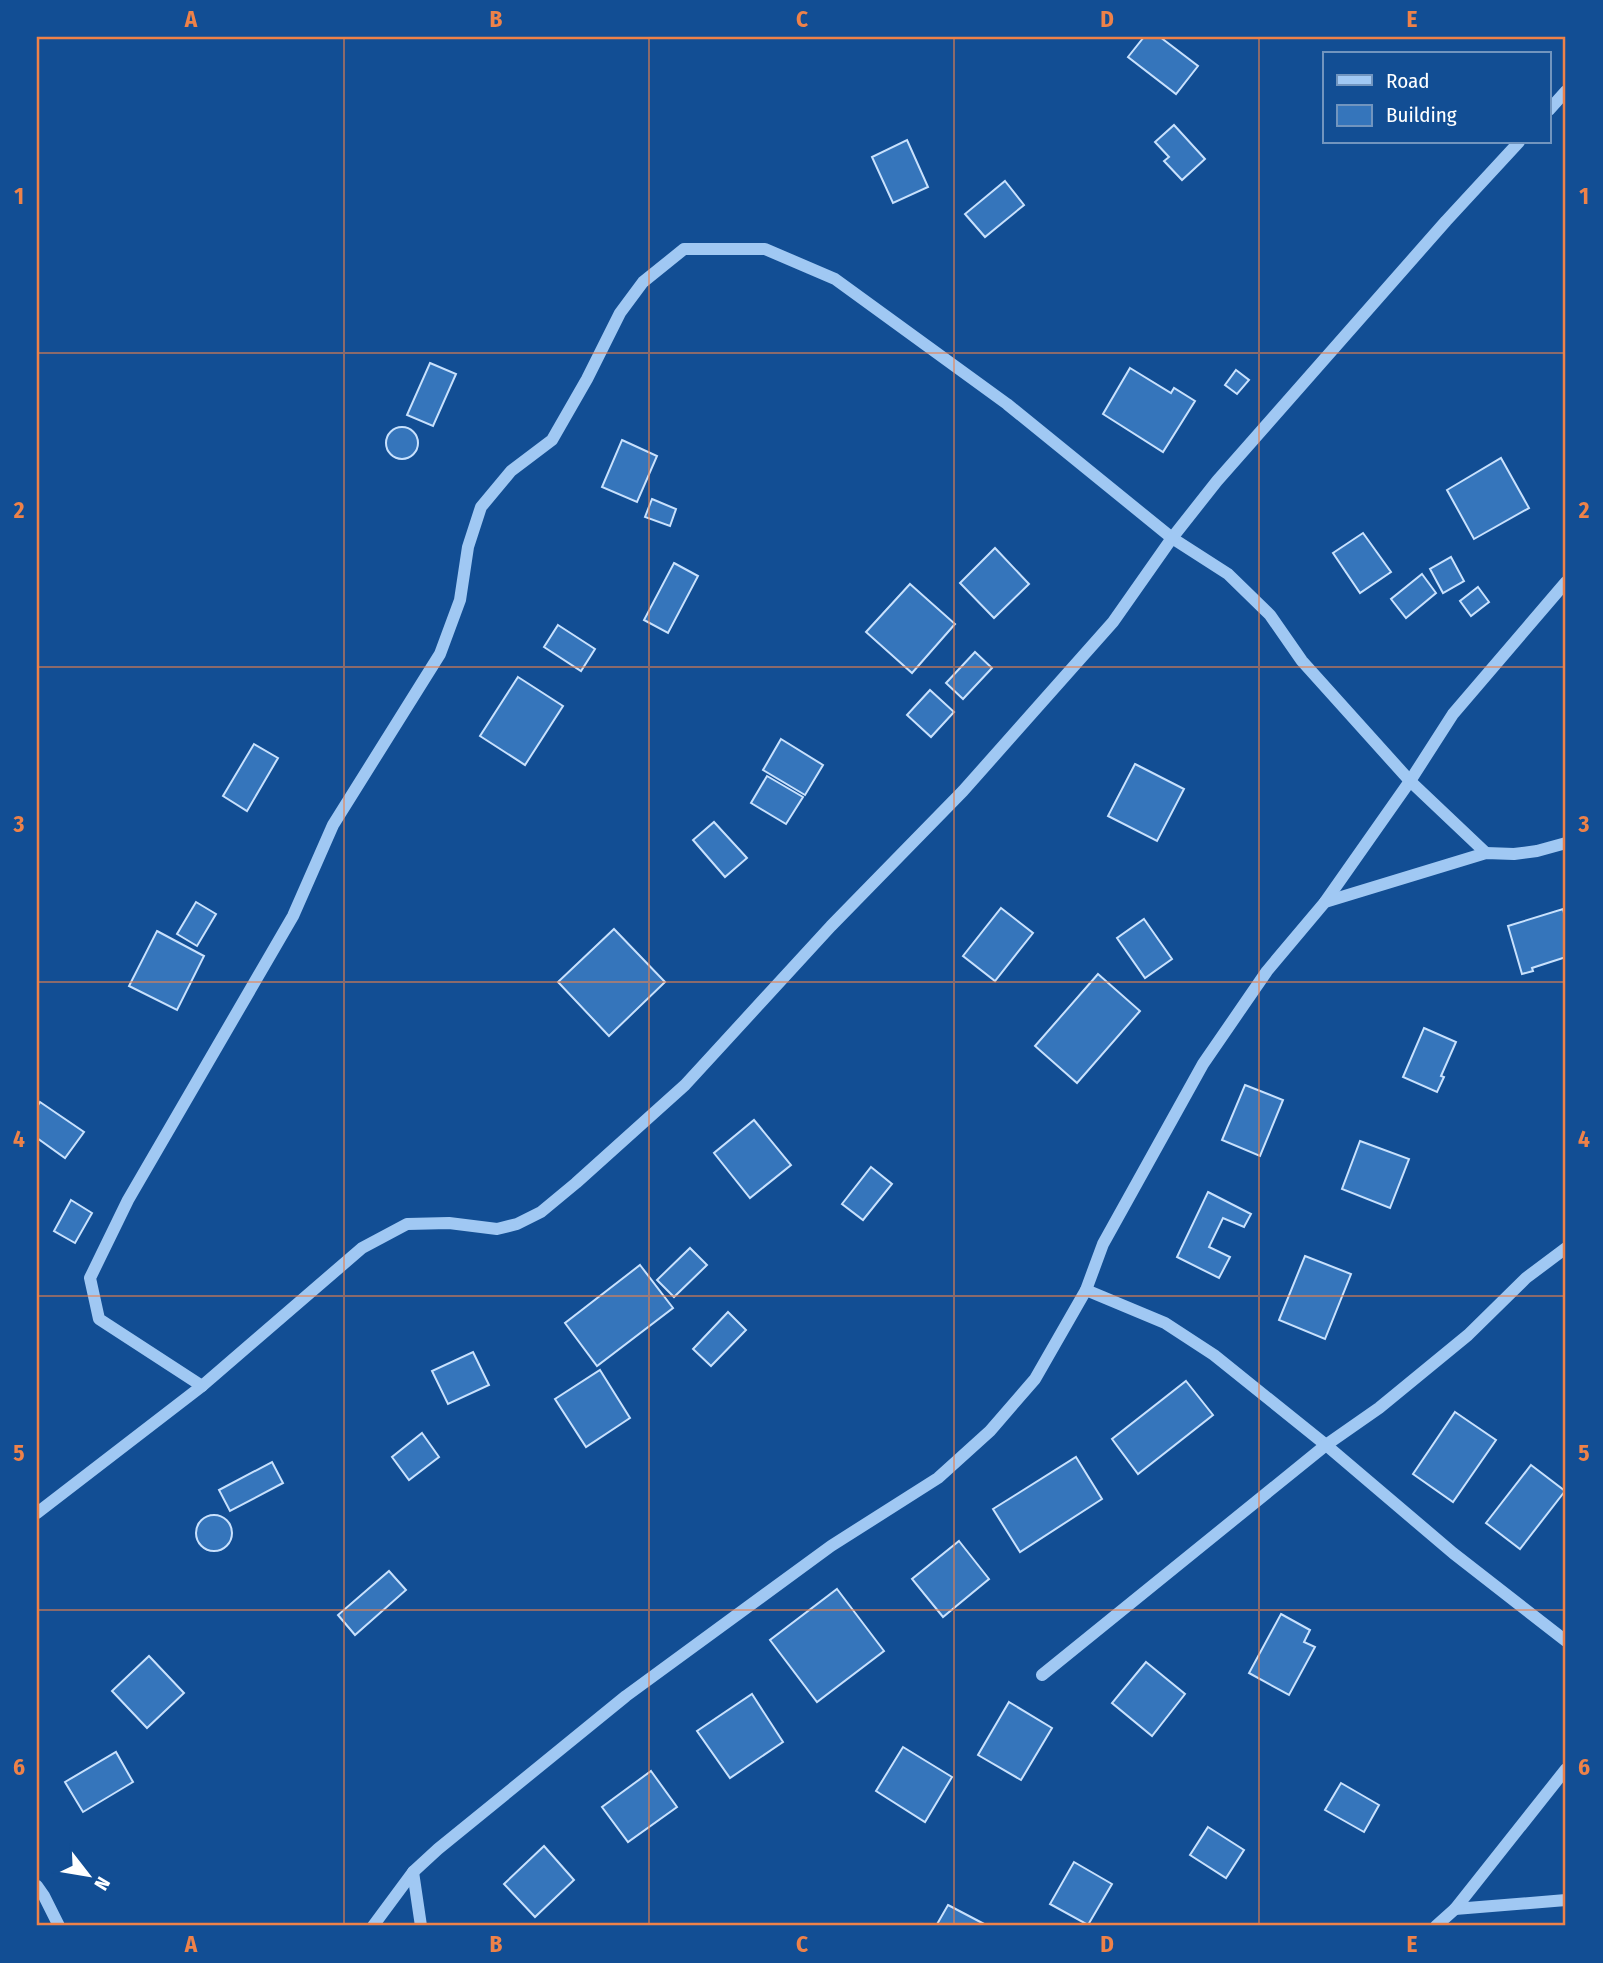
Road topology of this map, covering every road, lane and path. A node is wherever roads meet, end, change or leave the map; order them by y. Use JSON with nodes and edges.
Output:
{"nodes":[{"id":1,"x":1566,"y":91,"type":"edge"},
{"id":2,"x":1550,"y":109,"type":"edge"},
{"id":3,"x":1518,"y":144,"type":"edge"},
{"id":4,"x":1172,"y":538,"type":"junction"},
{"id":5,"x":1566,"y":582,"type":"edge"},
{"id":6,"x":1410,"y":781,"type":"junction"},
{"id":7,"x":1566,"y":843,"type":"edge"},
{"id":8,"x":1486,"y":853,"type":"junction"},
{"id":9,"x":1325,"y":902,"type":"junction"},
{"id":10,"x":1566,"y":1248,"type":"edge"},
{"id":11,"x":1086,"y":1290,"type":"junction"},
{"id":12,"x":202,"y":1386,"type":"junction"},
{"id":13,"x":1326,"y":1445,"type":"junction"},
{"id":14,"x":37,"y":1513,"type":"edge"},
{"id":15,"x":1566,"y":1641,"type":"edge"},
{"id":16,"x":1042,"y":1675,"type":"dead end"},
{"id":17,"x":1566,"y":1769,"type":"edge"},
{"id":18,"x":413,"y":1872,"type":"junction"},
{"id":19,"x":37,"y":1886,"type":"edge"},
{"id":20,"x":1566,"y":1900,"type":"edge"},
{"id":21,"x":1455,"y":1909,"type":"junction"},
{"id":22,"x":59,"y":1926,"type":"edge"},
{"id":23,"x":373,"y":1926,"type":"edge"},
{"id":24,"x":421,"y":1926,"type":"edge"},
{"id":25,"x":1436,"y":1926,"type":"edge"}],
"edges":[{"from":1,"to":2,"type":"street"},
{"from":3,"to":4,"type":"street"},
{"from":4,"to":6,"type":"street"},
{"from":4,"to":12,"type":"street"},
{"from":4,"to":12,"type":"street"},
{"from":5,"to":6,"type":"street"},
{"from":6,"to":8,"type":"street"},
{"from":6,"to":9,"type":"street"},
{"from":7,"to":8,"type":"street"},
{"from":8,"to":9,"type":"street"},
{"from":9,"to":11,"type":"street"},
{"from":10,"to":13,"type":"street"},
{"from":11,"to":13,"type":"street"},
{"from":11,"to":18,"type":"street"},
{"from":12,"to":14,"type":"street"},
{"from":13,"to":15,"type":"street"},
{"from":13,"to":16,"type":"street"},
{"from":17,"to":21,"type":"street"},
{"from":18,"to":23,"type":"street"},
{"from":18,"to":24,"type":"street"},
{"from":19,"to":22,"type":"street"},
{"from":20,"to":21,"type":"street"},
{"from":21,"to":25,"type":"street"}]}
